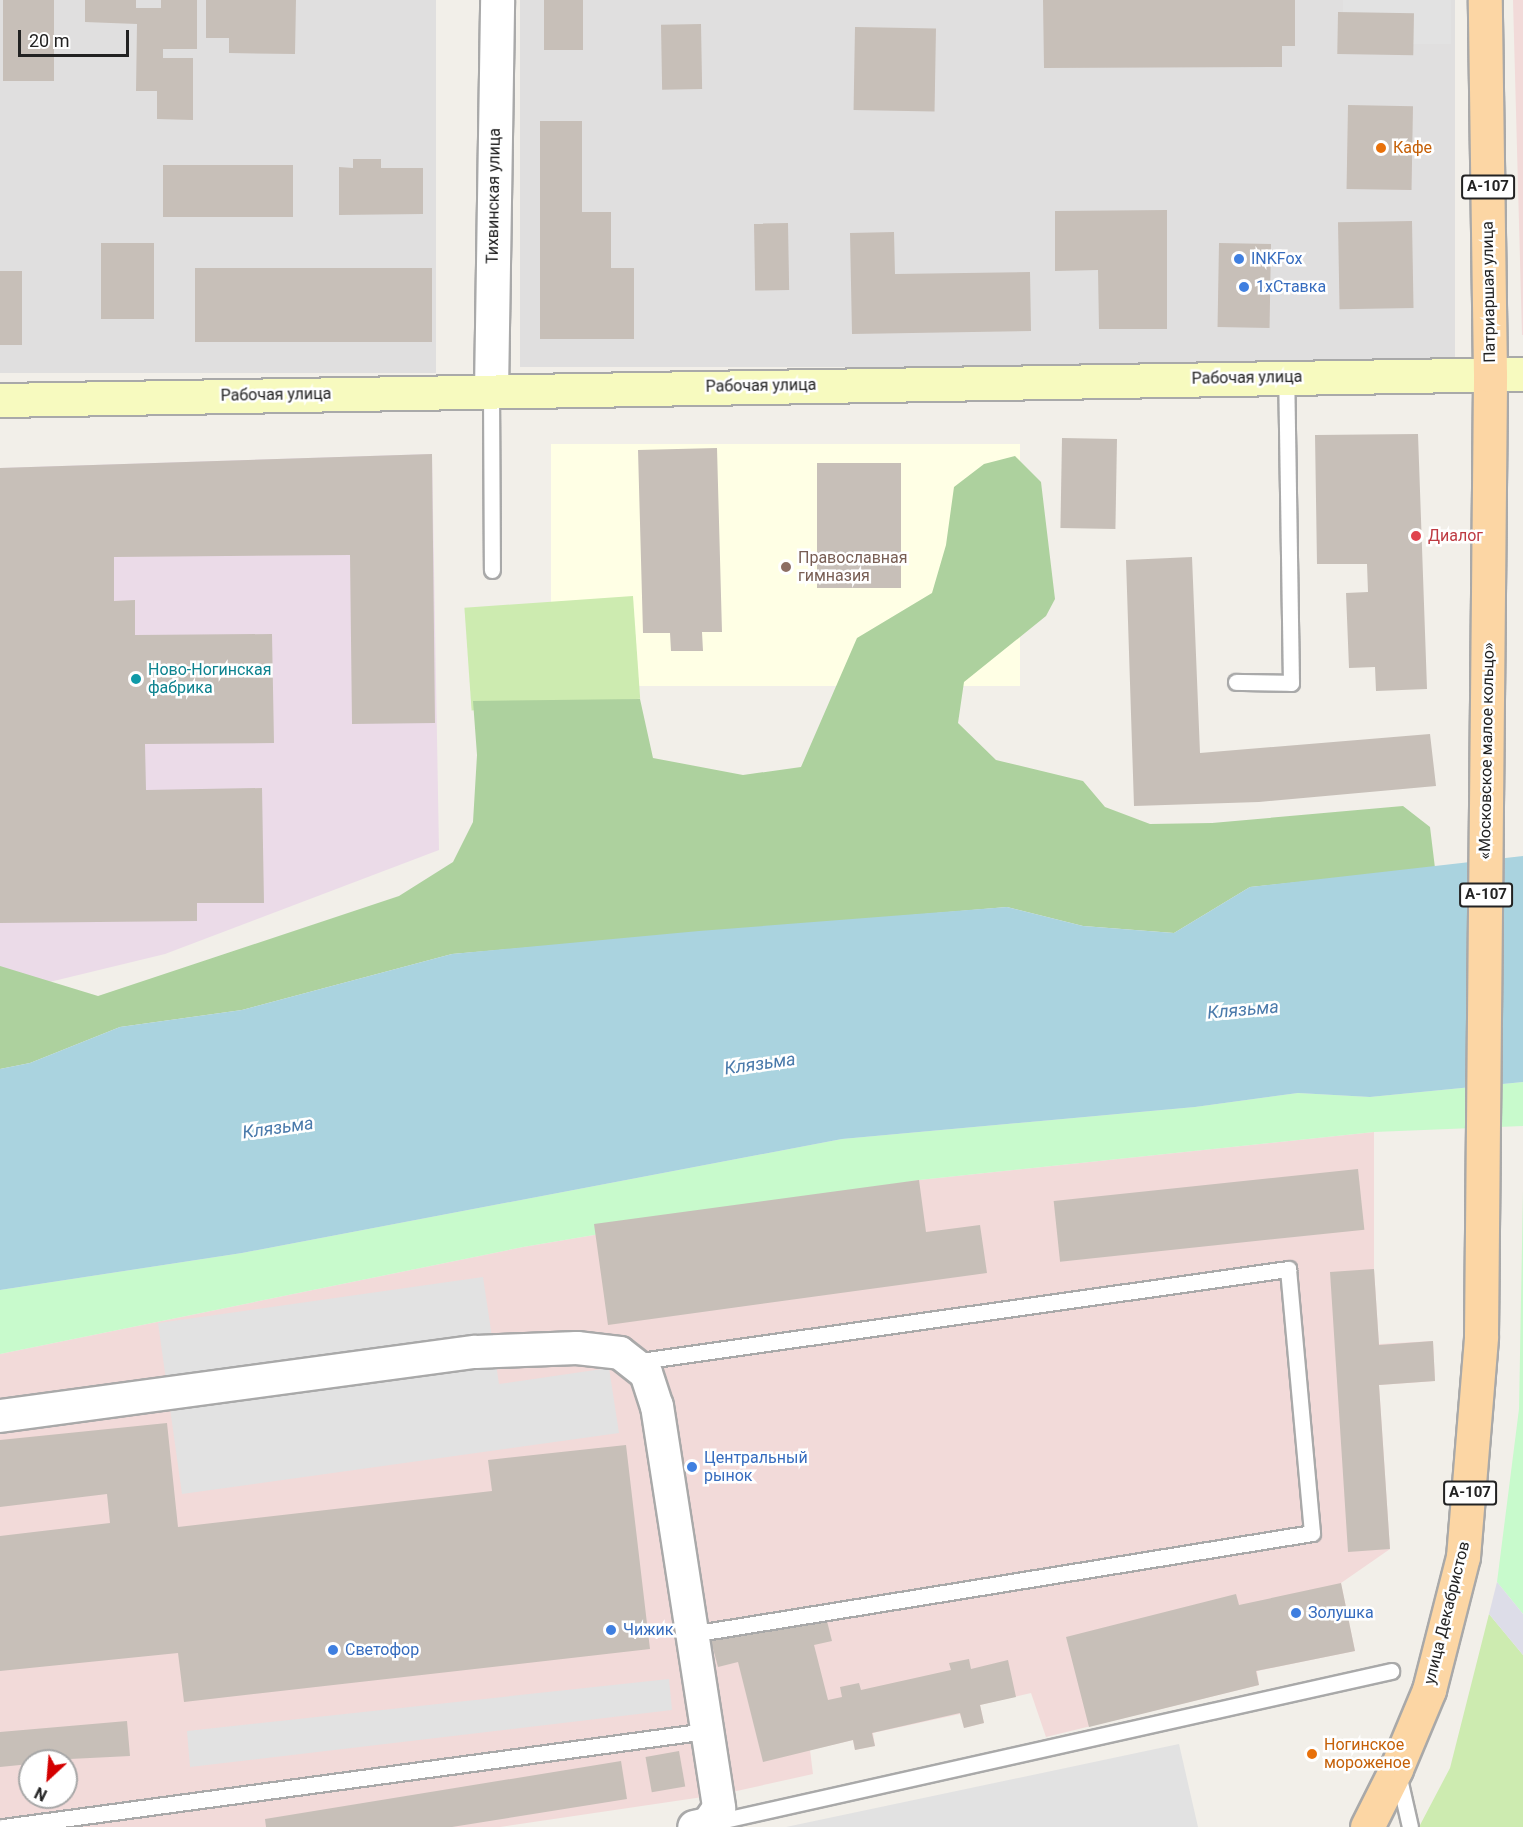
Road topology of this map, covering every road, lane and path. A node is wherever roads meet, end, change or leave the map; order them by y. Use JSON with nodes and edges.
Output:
{"nodes":[{"id":1,"x":497,"y":0,"type":"edge"},
{"id":2,"x":1485,"y":0,"type":"edge"},
{"id":3,"x":1523,"y":374,"type":"edge"},
{"id":4,"x":1490,"y":375,"type":"junction"},
{"id":5,"x":1286,"y":378,"type":"junction"},
{"id":6,"x":491,"y":391,"type":"junction"},
{"id":7,"x":0,"y":400,"type":"edge"},
{"id":8,"x":492,"y":570,"type":"dead end"},
{"id":9,"x":1489,"y":584,"type":"joint"},
{"id":10,"x":1236,"y":682,"type":"dead end"},
{"id":11,"x":1483,"y":1207,"type":"joint"},
{"id":12,"x":632,"y":1362,"type":"junction"},
{"id":13,"x":0,"y":1416,"type":"edge"},
{"id":14,"x":692,"y":1634,"type":"junction"},
{"id":15,"x":1391,"y":1671,"type":"dead end"},
{"id":16,"x":707,"y":1731,"type":"junction"},
{"id":17,"x":1396,"y":1769,"type":"junction"},
{"id":18,"x":701,"y":1825,"type":"edge"},
{"id":19,"x":3,"y":1827,"type":"edge"},
{"id":20,"x":1367,"y":1827,"type":"edge"},
{"id":21,"x":1410,"y":1827,"type":"edge"}],
"edges":[{"from":1,"to":6,"type":"street","name":"Тихвинская улица"},
{"from":2,"to":4,"type":"main road","name":"Патриаршая улица","number":"А-107"},
{"from":3,"to":4,"type":"main road","name":"Рабочая улица"},
{"from":4,"to":5,"type":"main road","name":"Рабочая улица"},
{"from":4,"to":9,"type":"main road","name":"Патриаршая улица","number":"А-107"},
{"from":5,"to":6,"type":"main road","name":"Рабочая улица"},
{"from":5,"to":10,"type":"lane"},
{"from":6,"to":7,"type":"main road","name":"Рабочая улица"},
{"from":6,"to":8,"type":"lane"},
{"from":9,"to":11,"type":"main road","name":"«Московское малое кольцо»","number":"А-107"},
{"from":11,"to":17,"type":"main road","name":"улица Декабристов","number":"А-107"},
{"from":12,"to":13,"type":"street"},
{"from":12,"to":14,"type":"street"},
{"from":12,"to":14,"type":"lane"},
{"from":14,"to":16,"type":"street"},
{"from":15,"to":18,"type":"lane"},
{"from":16,"to":18,"type":"street"},
{"from":16,"to":19,"type":"lane"},
{"from":17,"to":20,"type":"main road","name":"улица Декабристов","number":"А-107"},
{"from":17,"to":21,"type":"lane"}]}
